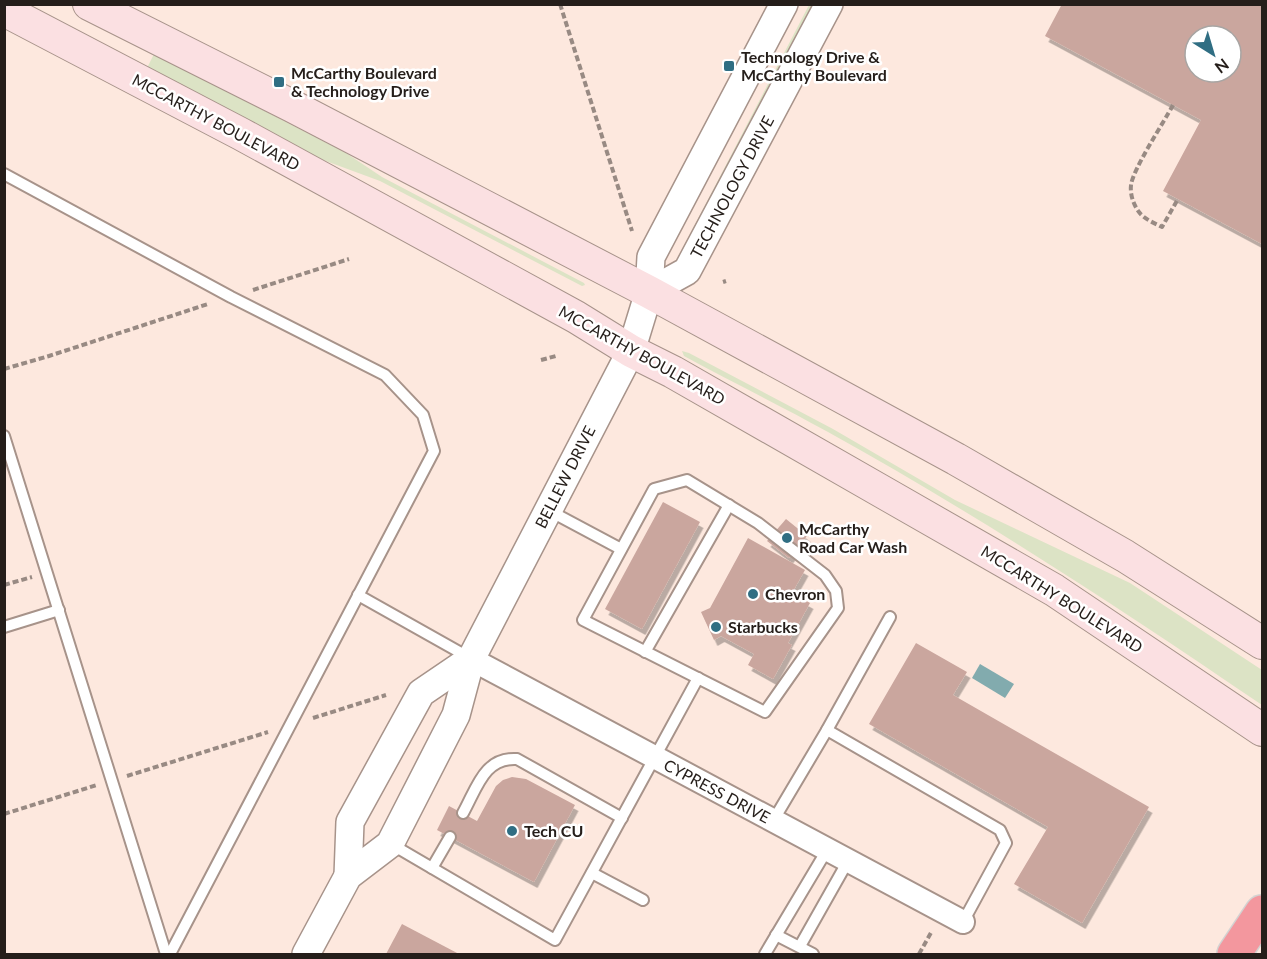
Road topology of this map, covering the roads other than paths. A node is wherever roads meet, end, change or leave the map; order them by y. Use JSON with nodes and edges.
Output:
{"nodes":[{"id":1,"x":89,"y":4,"type":"edge"},
{"id":2,"x":784,"y":4,"type":"edge"},
{"id":3,"x":829,"y":4,"type":"edge"},
{"id":4,"x":4,"y":10,"type":"edge"},
{"id":5,"x":4,"y":174,"type":"edge"},
{"id":6,"x":649,"y":292,"type":"junction"},
{"id":7,"x":631,"y":351,"type":"junction"},
{"id":8,"x":4,"y":436,"type":"edge"},
{"id":9,"x":729,"y":505,"type":"junction"},
{"id":10,"x":548,"y":509,"type":"junction"},
{"id":11,"x":621,"y":549,"type":"junction"},
{"id":12,"x":358,"y":595,"type":"junction"},
{"id":13,"x":59,"y":610,"type":"junction"},
{"id":14,"x":890,"y":616,"type":"dead end"},
{"id":15,"x":4,"y":627,"type":"edge"},
{"id":16,"x":1263,"y":644,"type":"edge"},
{"id":17,"x":645,"y":652,"type":"junction"},
{"id":18,"x":471,"y":658,"type":"junction"},
{"id":19,"x":698,"y":678,"type":"junction"},
{"id":20,"x":827,"y":730,"type":"junction"},
{"id":21,"x":1263,"y":730,"type":"edge"},
{"id":22,"x":655,"y":758,"type":"junction"},
{"id":23,"x":463,"y":813,"type":"dead end"},
{"id":24,"x":622,"y":818,"type":"junction"},
{"id":25,"x":773,"y":821,"type":"junction"},
{"id":26,"x":450,"y":837,"type":"dead end"},
{"id":27,"x":390,"y":843,"type":"junction"},
{"id":28,"x":827,"y":850,"type":"junction"},
{"id":29,"x":848,"y":861,"type":"junction"},
{"id":30,"x":432,"y":868,"type":"junction"},
{"id":31,"x":592,"y":873,"type":"junction"},
{"id":32,"x":348,"y":876,"type":"junction"},
{"id":33,"x":643,"y":900,"type":"dead end"},
{"id":34,"x":1263,"y":912,"type":"edge"},
{"id":35,"x":963,"y":922,"type":"joint"},
{"id":36,"x":776,"y":935,"type":"junction"},
{"id":37,"x":800,"y":946,"type":"junction"},
{"id":38,"x":168,"y":954,"type":"edge"},
{"id":39,"x":306,"y":954,"type":"edge"},
{"id":40,"x":765,"y":954,"type":"edge"},
{"id":41,"x":813,"y":954,"type":"edge"},
{"id":42,"x":1234,"y":954,"type":"edge"}],
"edges":[{"from":1,"to":6,"type":"main road"},
{"from":2,"to":6,"type":"street"},
{"from":3,"to":6,"type":"street","name":"TECHNOLOGY DRIVE"},
{"from":4,"to":7,"type":"main road","name":"MCCARTHY BOULEVARD"},
{"from":5,"to":12,"type":"lane"},
{"from":6,"to":7,"type":"street","name":"BELLEW DRIVE"},
{"from":6,"to":16,"type":"main road"},
{"from":7,"to":10,"type":"street","name":"BELLEW DRIVE"},
{"from":7,"to":21,"type":"main road","name":"MCCARTHY BOULEVARD"},
{"from":8,"to":13,"type":"lane"},
{"from":9,"to":11,"type":"lane"},
{"from":9,"to":17,"type":"lane"},
{"from":9,"to":19,"type":"lane"},
{"from":10,"to":11,"type":"lane"},
{"from":10,"to":18,"type":"street","name":"BELLEW DRIVE"},
{"from":11,"to":17,"type":"lane"},
{"from":12,"to":18,"type":"lane"},
{"from":12,"to":38,"type":"lane"},
{"from":13,"to":15,"type":"lane"},
{"from":13,"to":38,"type":"lane"},
{"from":14,"to":20,"type":"lane"},
{"from":17,"to":19,"type":"lane"},
{"from":18,"to":22,"type":"street","name":"CYPRESS DRIVE"},
{"from":18,"to":27,"type":"street","name":"BELLEW DRIVE"},
{"from":18,"to":32,"type":"street","name":"BELLEW DRIVE"},
{"from":19,"to":22,"type":"lane"},
{"from":20,"to":25,"type":"lane"},
{"from":20,"to":35,"type":"lane"},
{"from":22,"to":24,"type":"lane"},
{"from":22,"to":25,"type":"street","name":"CYPRESS DRIVE"},
{"from":23,"to":24,"type":"lane"},
{"from":24,"to":31,"type":"lane"},
{"from":25,"to":28,"type":"street","name":"CYPRESS DRIVE"},
{"from":26,"to":30,"type":"lane"},
{"from":27,"to":30,"type":"lane"},
{"from":27,"to":32,"type":"street","name":"BELLEW DRIVE"},
{"from":28,"to":29,"type":"street","name":"CYPRESS DRIVE"},
{"from":28,"to":36,"type":"lane"},
{"from":29,"to":35,"type":"street","name":"CYPRESS DRIVE"},
{"from":29,"to":37,"type":"lane"},
{"from":30,"to":31,"type":"lane"},
{"from":31,"to":33,"type":"lane"},
{"from":32,"to":39,"type":"street","name":"BELLEW DRIVE"},
{"from":34,"to":42,"type":"highway"},
{"from":36,"to":37,"type":"lane"},
{"from":36,"to":40,"type":"lane"},
{"from":37,"to":41,"type":"lane"}]}
